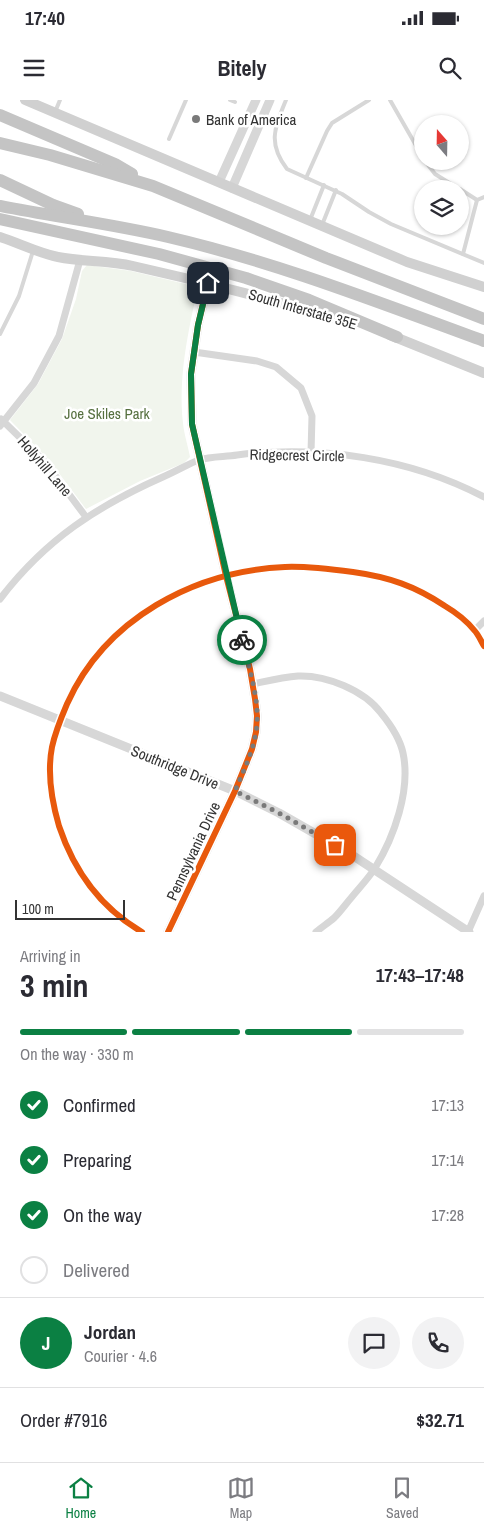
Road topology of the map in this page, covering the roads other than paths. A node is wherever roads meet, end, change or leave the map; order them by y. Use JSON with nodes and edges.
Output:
{"nodes":[{"id":1,"x":25,"y":100,"type":"edge"},
{"id":2,"x":60,"y":100,"type":"edge"},
{"id":3,"x":186,"y":100,"type":"edge"},
{"id":4,"x":256,"y":100,"type":"edge"},
{"id":5,"x":270,"y":100,"type":"edge"},
{"id":6,"x":286,"y":100,"type":"edge"},
{"id":7,"x":370,"y":100,"type":"edge"},
{"id":8,"x":390,"y":100,"type":"edge"},
{"id":9,"x":55,"y":113,"type":"junction"},
{"id":10,"x":0,"y":115,"type":"edge"},
{"id":11,"x":169,"y":139,"type":"dead end"},
{"id":12,"x":414,"y":142,"type":"edge"},
{"id":13,"x":0,"y":143,"type":"edge"},
{"id":14,"x":432,"y":170,"type":"edge"},
{"id":15,"x":306,"y":178,"type":"junction"},
{"id":16,"x":0,"y":180,"type":"edge"},
{"id":17,"x":445,"y":180,"type":"edge"},
{"id":18,"x":219,"y":182,"type":"junction"},
{"id":19,"x":324,"y":185,"type":"junction"},
{"id":20,"x":153,"y":186,"type":"junction"},
{"id":21,"x":232,"y":188,"type":"junction"},
{"id":22,"x":336,"y":190,"type":"junction"},
{"id":23,"x":469,"y":195,"type":"edge"},
{"id":24,"x":484,"y":198,"type":"edge"},
{"id":25,"x":477,"y":200,"type":"junction"},
{"id":26,"x":0,"y":206,"type":"edge"},
{"id":27,"x":0,"y":219,"type":"edge"},
{"id":28,"x":310,"y":220,"type":"junction"},
{"id":29,"x":106,"y":224,"type":"junction"},
{"id":30,"x":322,"y":224,"type":"junction"},
{"id":31,"x":0,"y":237,"type":"edge"},
{"id":32,"x":34,"y":249,"type":"junction"},
{"id":33,"x":463,"y":254,"type":"junction"},
{"id":34,"x":80,"y":260,"type":"junction"},
{"id":35,"x":484,"y":263,"type":"edge"},
{"id":36,"x":208,"y":283,"type":"junction"},
{"id":37,"x":484,"y":287,"type":"edge"},
{"id":38,"x":412,"y":291,"type":"junction"},
{"id":39,"x":484,"y":312,"type":"edge"},
{"id":40,"x":484,"y":319,"type":"edge"},
{"id":41,"x":0,"y":334,"type":"edge"},
{"id":42,"x":397,"y":337,"type":"junction"},
{"id":43,"x":484,"y":341,"type":"edge"},
{"id":44,"x":194,"y":352,"type":"junction"},
{"id":45,"x":484,"y":373,"type":"edge"},
{"id":46,"x":1,"y":422,"type":"edge"},
{"id":47,"x":311,"y":453,"type":"junction"},
{"id":48,"x":200,"y":460,"type":"junction"},
{"id":49,"x":484,"y":497,"type":"edge"},
{"id":50,"x":86,"y":517,"type":"junction"},
{"id":51,"x":226,"y":576,"type":"junction"},
{"id":52,"x":0,"y":599,"type":"edge"},
{"id":53,"x":484,"y":621,"type":"edge"},
{"id":54,"x":475,"y":630,"type":"junction"},
{"id":55,"x":484,"y":646,"type":"edge"},
{"id":56,"x":253,"y":684,"type":"junction"},
{"id":57,"x":0,"y":696,"type":"edge"},
{"id":58,"x":60,"y":720,"type":"junction"},
{"id":59,"x":235,"y":791,"type":"junction"},
{"id":60,"x":374,"y":870,"type":"junction"},
{"id":61,"x":484,"y":896,"type":"edge"},
{"id":62,"x":142,"y":932,"type":"edge"},
{"id":63,"x":168,"y":932,"type":"edge"},
{"id":64,"x":316,"y":932,"type":"edge"},
{"id":65,"x":468,"y":932,"type":"edge"}],
"edges":[{"from":1,"to":9,"type":"main road"},
{"from":2,"to":9,"type":"lane"},
{"from":3,"to":11,"type":"lane"},
{"from":4,"to":18,"type":"street"},
{"from":5,"to":21,"type":"street"},
{"from":6,"to":15,"type":"lane"},
{"from":7,"to":15,"type":"lane"},
{"from":8,"to":12,"type":"lane"},
{"from":9,"to":18,"type":"main road"},
{"from":10,"to":20,"type":"highway"},
{"from":13,"to":20,"type":"highway"},
{"from":14,"to":17,"type":"lane"},
{"from":15,"to":19,"type":"lane"},
{"from":16,"to":29,"type":"highway"},
{"from":18,"to":21,"type":"main road"},
{"from":19,"to":22,"type":"lane"},
{"from":19,"to":28,"type":"lane"},
{"from":20,"to":38,"type":"highway"},
{"from":21,"to":28,"type":"main road"},
{"from":22,"to":30,"type":"lane"},
{"from":22,"to":33,"type":"lane"},
{"from":23,"to":25,"type":"lane"},
{"from":24,"to":25,"type":"lane"},
{"from":25,"to":33,"type":"lane"},
{"from":26,"to":29,"type":"highway"},
{"from":27,"to":42,"type":"highway"},
{"from":28,"to":30,"type":"main road"},
{"from":29,"to":43,"type":"highway"},
{"from":30,"to":37,"type":"main road"},
{"from":31,"to":32,"type":"main road","name":"South Interstate 35E"},
{"from":32,"to":34,"type":"main road","name":"South Interstate 35E"},
{"from":32,"to":41,"type":"lane"},
{"from":33,"to":35,"type":"lane"},
{"from":34,"to":36,"type":"main road","name":"South Interstate 35E"},
{"from":34,"to":46,"type":"street"},
{"from":36,"to":42,"type":"main road","name":"South Interstate 35E"},
{"from":36,"to":44,"type":"street","name":"Pennsylvania Drive"},
{"from":38,"to":39,"type":"highway"},
{"from":38,"to":40,"type":"highway"},
{"from":42,"to":45,"type":"main road","name":"South Interstate 35E"},
{"from":44,"to":47,"type":"street"},
{"from":44,"to":48,"type":"street","name":"Pennsylvania Drive"},
{"from":46,"to":50,"type":"street","name":"Hollyhill Lane"},
{"from":47,"to":48,"type":"street","name":"Ridgecrest Circle"},
{"from":47,"to":49,"type":"street","name":"Ridgecrest Circle"},
{"from":48,"to":50,"type":"street","name":"Ridgecrest Circle"},
{"from":48,"to":51,"type":"street","name":"Pennsylvania Drive"},
{"from":50,"to":52,"type":"street","name":"Ridgecrest Circle"},
{"from":51,"to":54,"type":"street"},
{"from":51,"to":56,"type":"street","name":"Pennsylvania Drive"},
{"from":51,"to":58,"type":"street"},
{"from":53,"to":54,"type":"street"},
{"from":54,"to":55,"type":"street"},
{"from":56,"to":59,"type":"street","name":"Pennsylvania Drive"},
{"from":56,"to":60,"type":"street"},
{"from":57,"to":58,"type":"street","name":"Southridge Drive"},
{"from":58,"to":59,"type":"street","name":"Southridge Drive"},
{"from":58,"to":62,"type":"street"},
{"from":59,"to":60,"type":"street","name":"Southridge Drive"},
{"from":59,"to":63,"type":"street","name":"Pennsylvania Drive"},
{"from":60,"to":64,"type":"street"},
{"from":60,"to":65,"type":"street","name":"Southridge Drive"},
{"from":61,"to":65,"type":"street"}]}
